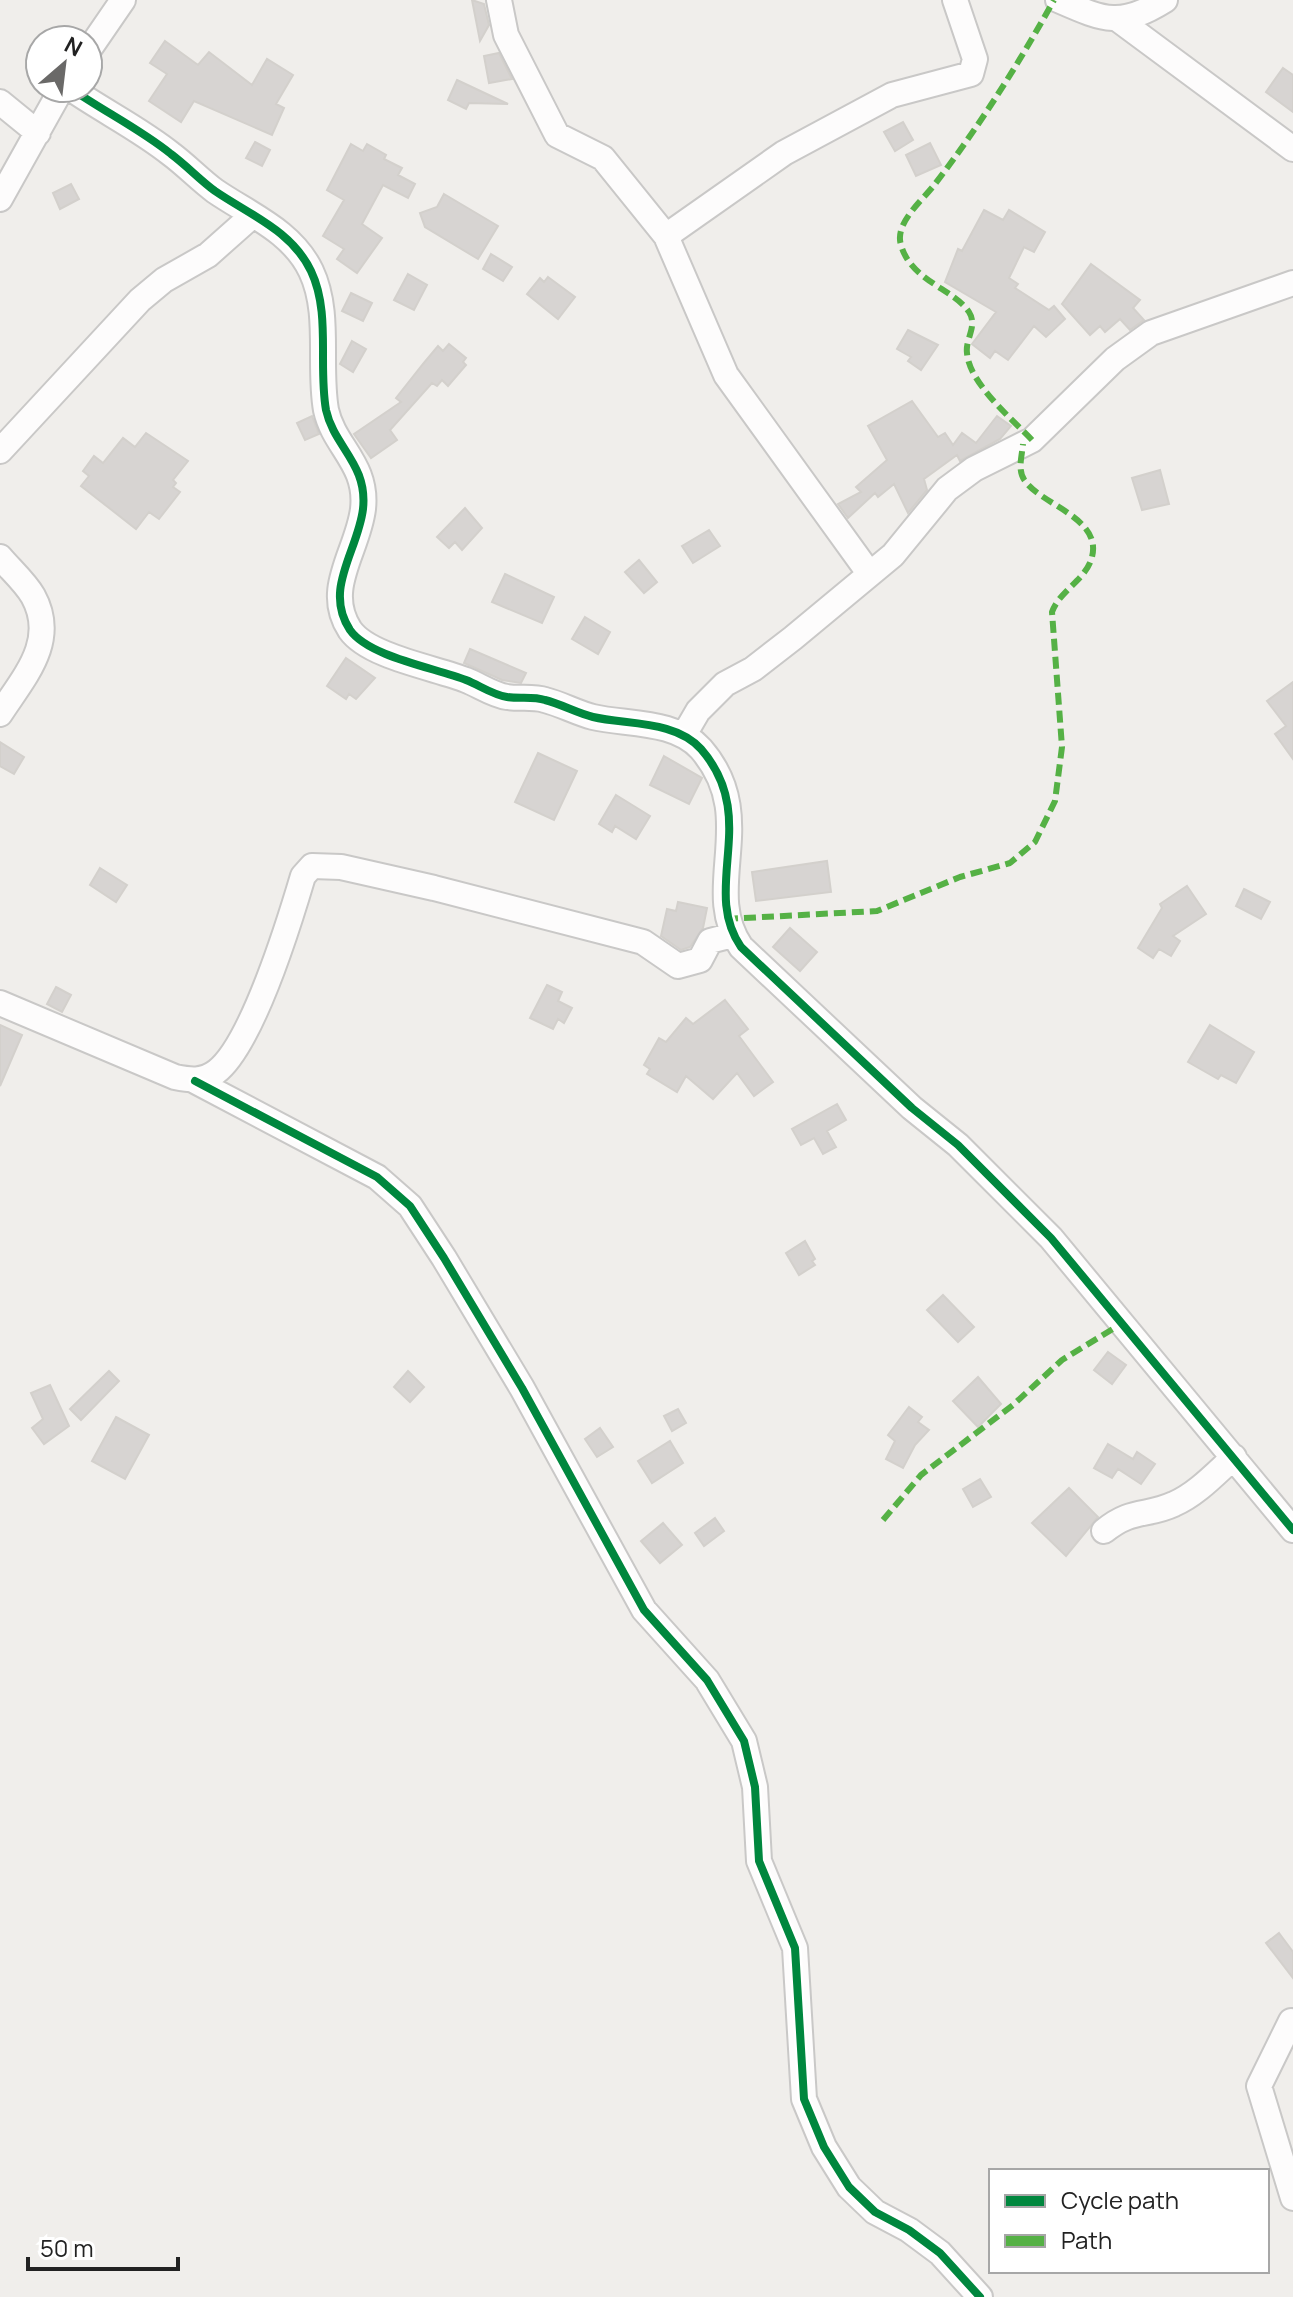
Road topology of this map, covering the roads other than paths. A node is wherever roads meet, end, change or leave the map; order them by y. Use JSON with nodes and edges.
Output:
{"nodes":[{"id":1,"x":123,"y":0,"type":"edge"},
{"id":2,"x":499,"y":0,"type":"edge"},
{"id":3,"x":955,"y":0,"type":"edge"},
{"id":4,"x":1058,"y":0,"type":"edge"},
{"id":5,"x":1165,"y":0,"type":"edge"},
{"id":6,"x":1119,"y":20,"type":"junction"},
{"id":7,"x":104,"y":28,"type":"edge"},
{"id":8,"x":0,"y":102,"type":"edge"},
{"id":9,"x":53,"y":104,"type":"edge"},
{"id":10,"x":96,"y":104,"type":"edge"},
{"id":11,"x":38,"y":133,"type":"junction"},
{"id":12,"x":1293,"y":149,"type":"edge"},
{"id":13,"x":0,"y":199,"type":"edge"},
{"id":14,"x":253,"y":215,"type":"junction"},
{"id":15,"x":666,"y":236,"type":"junction"},
{"id":16,"x":1293,"y":283,"type":"edge"},
{"id":17,"x":0,"y":451,"type":"edge"},
{"id":18,"x":0,"y":557,"type":"edge"},
{"id":19,"x":869,"y":573,"type":"junction"},
{"id":20,"x":0,"y":714,"type":"edge"},
{"id":21,"x":684,"y":735,"type":"junction"},
{"id":22,"x":733,"y":935,"type":"junction"},
{"id":23,"x":0,"y":1003,"type":"edge"},
{"id":24,"x":195,"y":1081,"type":"junction"},
{"id":25,"x":1234,"y":1457,"type":"junction"},
{"id":26,"x":1293,"y":1530,"type":"edge"},
{"id":27,"x":1104,"y":1531,"type":"dead end"},
{"id":28,"x":1291,"y":2021,"type":"edge"},
{"id":29,"x":1293,"y":2198,"type":"edge"},
{"id":30,"x":980,"y":2297,"type":"edge"}],
"edges":[{"from":1,"to":7,"type":"street"},
{"from":2,"to":15,"type":"street"},
{"from":3,"to":15,"type":"street"},
{"from":4,"to":6,"type":"street"},
{"from":5,"to":6,"type":"street"},
{"from":6,"to":12,"type":"street"},
{"from":8,"to":11,"type":"street"},
{"from":9,"to":11,"type":"street"},
{"from":10,"to":14,"type":"street"},
{"from":11,"to":13,"type":"street"},
{"from":14,"to":17,"type":"street"},
{"from":14,"to":21,"type":"street"},
{"from":15,"to":19,"type":"street"},
{"from":16,"to":19,"type":"street"},
{"from":18,"to":20,"type":"street"},
{"from":19,"to":21,"type":"street"},
{"from":21,"to":22,"type":"street"},
{"from":22,"to":24,"type":"street"},
{"from":22,"to":25,"type":"street"},
{"from":23,"to":24,"type":"street"},
{"from":24,"to":30,"type":"street"},
{"from":25,"to":26,"type":"street"},
{"from":25,"to":27,"type":"street"},
{"from":28,"to":29,"type":"street"}]}
